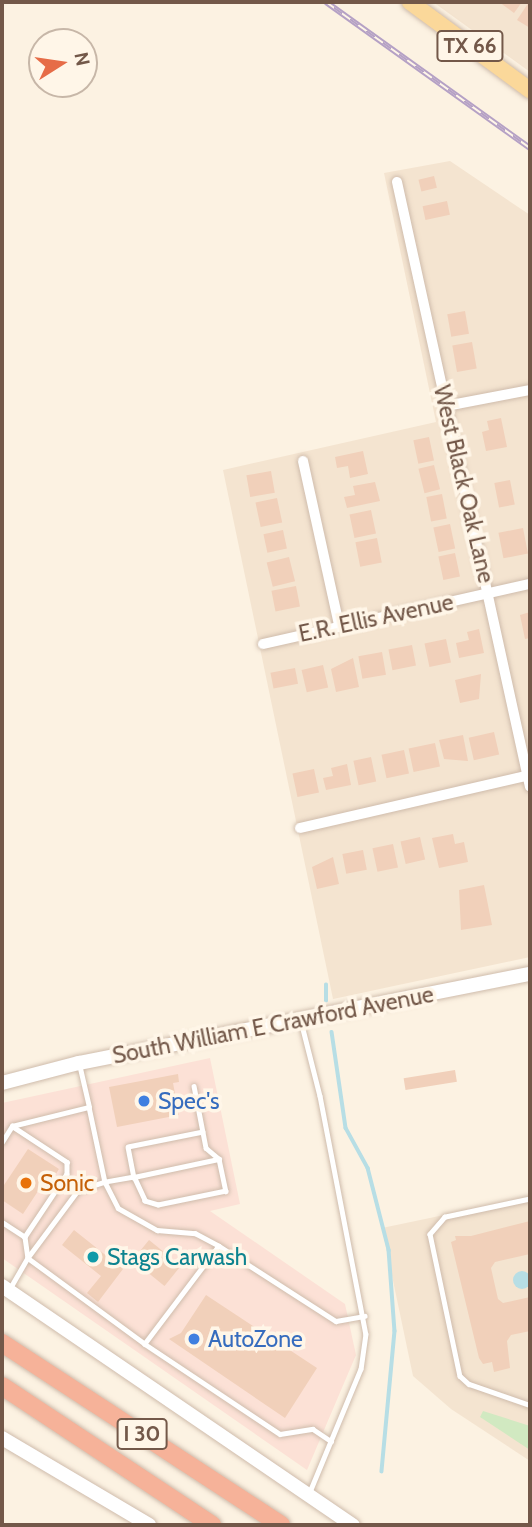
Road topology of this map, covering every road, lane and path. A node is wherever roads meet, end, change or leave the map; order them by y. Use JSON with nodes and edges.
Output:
{"nodes":[{"id":1,"x":410,"y":2,"type":"edge"},
{"id":2,"x":530,"y":90,"type":"edge"},
{"id":3,"x":397,"y":182,"type":"dead end"},
{"id":4,"x":530,"y":390,"type":"edge"},
{"id":5,"x":446,"y":406,"type":"junction"},
{"id":6,"x":303,"y":461,"type":"dead end"},
{"id":7,"x":530,"y":584,"type":"edge"},
{"id":8,"x":489,"y":593,"type":"junction"},
{"id":9,"x":339,"y":625,"type":"junction"},
{"id":10,"x":264,"y":643,"type":"dead end"},
{"id":11,"x":529,"y":775,"type":"edge"},
{"id":12,"x":530,"y":787,"type":"edge"},
{"id":13,"x":300,"y":828,"type":"dead end"},
{"id":14,"x":530,"y":974,"type":"edge"},
{"id":15,"x":300,"y":1020,"type":"junction"},
{"id":16,"x":79,"y":1063,"type":"junction"},
{"id":17,"x":2,"y":1082,"type":"edge"},
{"id":18,"x":194,"y":1086,"type":"dead end"},
{"id":19,"x":89,"y":1107,"type":"junction"},
{"id":20,"x":12,"y":1126,"type":"junction"},
{"id":21,"x":203,"y":1132,"type":"junction"},
{"id":22,"x":2,"y":1142,"type":"edge"},
{"id":23,"x":219,"y":1159,"type":"junction"},
{"id":24,"x":134,"y":1177,"type":"junction"},
{"id":25,"x":104,"y":1182,"type":"junction"},
{"id":26,"x":530,"y":1199,"type":"edge"},
{"id":27,"x":2,"y":1222,"type":"edge"},
{"id":28,"x":25,"y":1237,"type":"junction"},
{"id":29,"x":219,"y":1246,"type":"junction"},
{"id":30,"x":29,"y":1258,"type":"junction"},
{"id":31,"x":5,"y":1288,"type":"edge"},
{"id":32,"x":365,"y":1316,"type":"junction"},
{"id":33,"x":2,"y":1343,"type":"edge"},
{"id":34,"x":145,"y":1345,"type":"junction"},
{"id":35,"x":2,"y":1386,"type":"edge"},
{"id":36,"x":530,"y":1405,"type":"edge"},
{"id":37,"x":2,"y":1438,"type":"edge"},
{"id":38,"x":331,"y":1441,"type":"junction"},
{"id":39,"x":308,"y":1496,"type":"junction"},
{"id":40,"x":149,"y":1525,"type":"edge"},
{"id":41,"x":212,"y":1525,"type":"edge"},
{"id":42,"x":281,"y":1525,"type":"edge"},
{"id":43,"x":352,"y":1525,"type":"edge"}],
"edges":[{"from":1,"to":2,"type":"main road","number":"TX 66"},
{"from":3,"to":5,"type":"street","name":"West Black Oak Lane"},
{"from":4,"to":5,"type":"street"},
{"from":5,"to":8,"type":"street","name":"West Black Oak Lane"},
{"from":6,"to":9,"type":"street"},
{"from":7,"to":8,"type":"street","name":"E.R. Ellis Avenue"},
{"from":8,"to":9,"type":"street","name":"E.R. Ellis Avenue"},
{"from":8,"to":11,"type":"street","name":"West Black Oak Lane"},
{"from":9,"to":10,"type":"street","name":"E.R. Ellis Avenue"},
{"from":11,"to":12,"type":"street","name":"West Black Oak Lane"},
{"from":11,"to":13,"type":"street"},
{"from":14,"to":15,"type":"main road","name":"South William E Crawford Avenue"},
{"from":15,"to":16,"type":"main road","name":"South William E Crawford Avenue"},
{"from":15,"to":32,"type":"lane"},
{"from":16,"to":17,"type":"main road","name":"South William E Crawford Avenue"},
{"from":16,"to":19,"type":"lane"},
{"from":18,"to":21,"type":"lane"},
{"from":19,"to":20,"type":"lane"},
{"from":19,"to":25,"type":"lane"},
{"from":20,"to":22,"type":"lane"},
{"from":20,"to":28,"type":"lane"},
{"from":21,"to":23,"type":"lane"},
{"from":21,"to":24,"type":"lane"},
{"from":23,"to":24,"type":"lane"},
{"from":23,"to":24,"type":"lane"},
{"from":24,"to":25,"type":"lane"},
{"from":25,"to":29,"type":"lane"},
{"from":25,"to":30,"type":"lane"},
{"from":26,"to":36,"type":"lane"},
{"from":27,"to":28,"type":"lane"},
{"from":28,"to":30,"type":"lane"},
{"from":29,"to":32,"type":"lane"},
{"from":29,"to":34,"type":"lane"},
{"from":30,"to":31,"type":"lane"},
{"from":30,"to":34,"type":"lane"},
{"from":31,"to":39,"type":"main road"},
{"from":32,"to":38,"type":"lane"},
{"from":33,"to":42,"type":"highway","number":"I 30"},
{"from":34,"to":38,"type":"lane"},
{"from":35,"to":41,"type":"highway","number":"I 30"},
{"from":37,"to":40,"type":"main road"},
{"from":38,"to":39,"type":"lane"},
{"from":39,"to":43,"type":"main road"}]}
